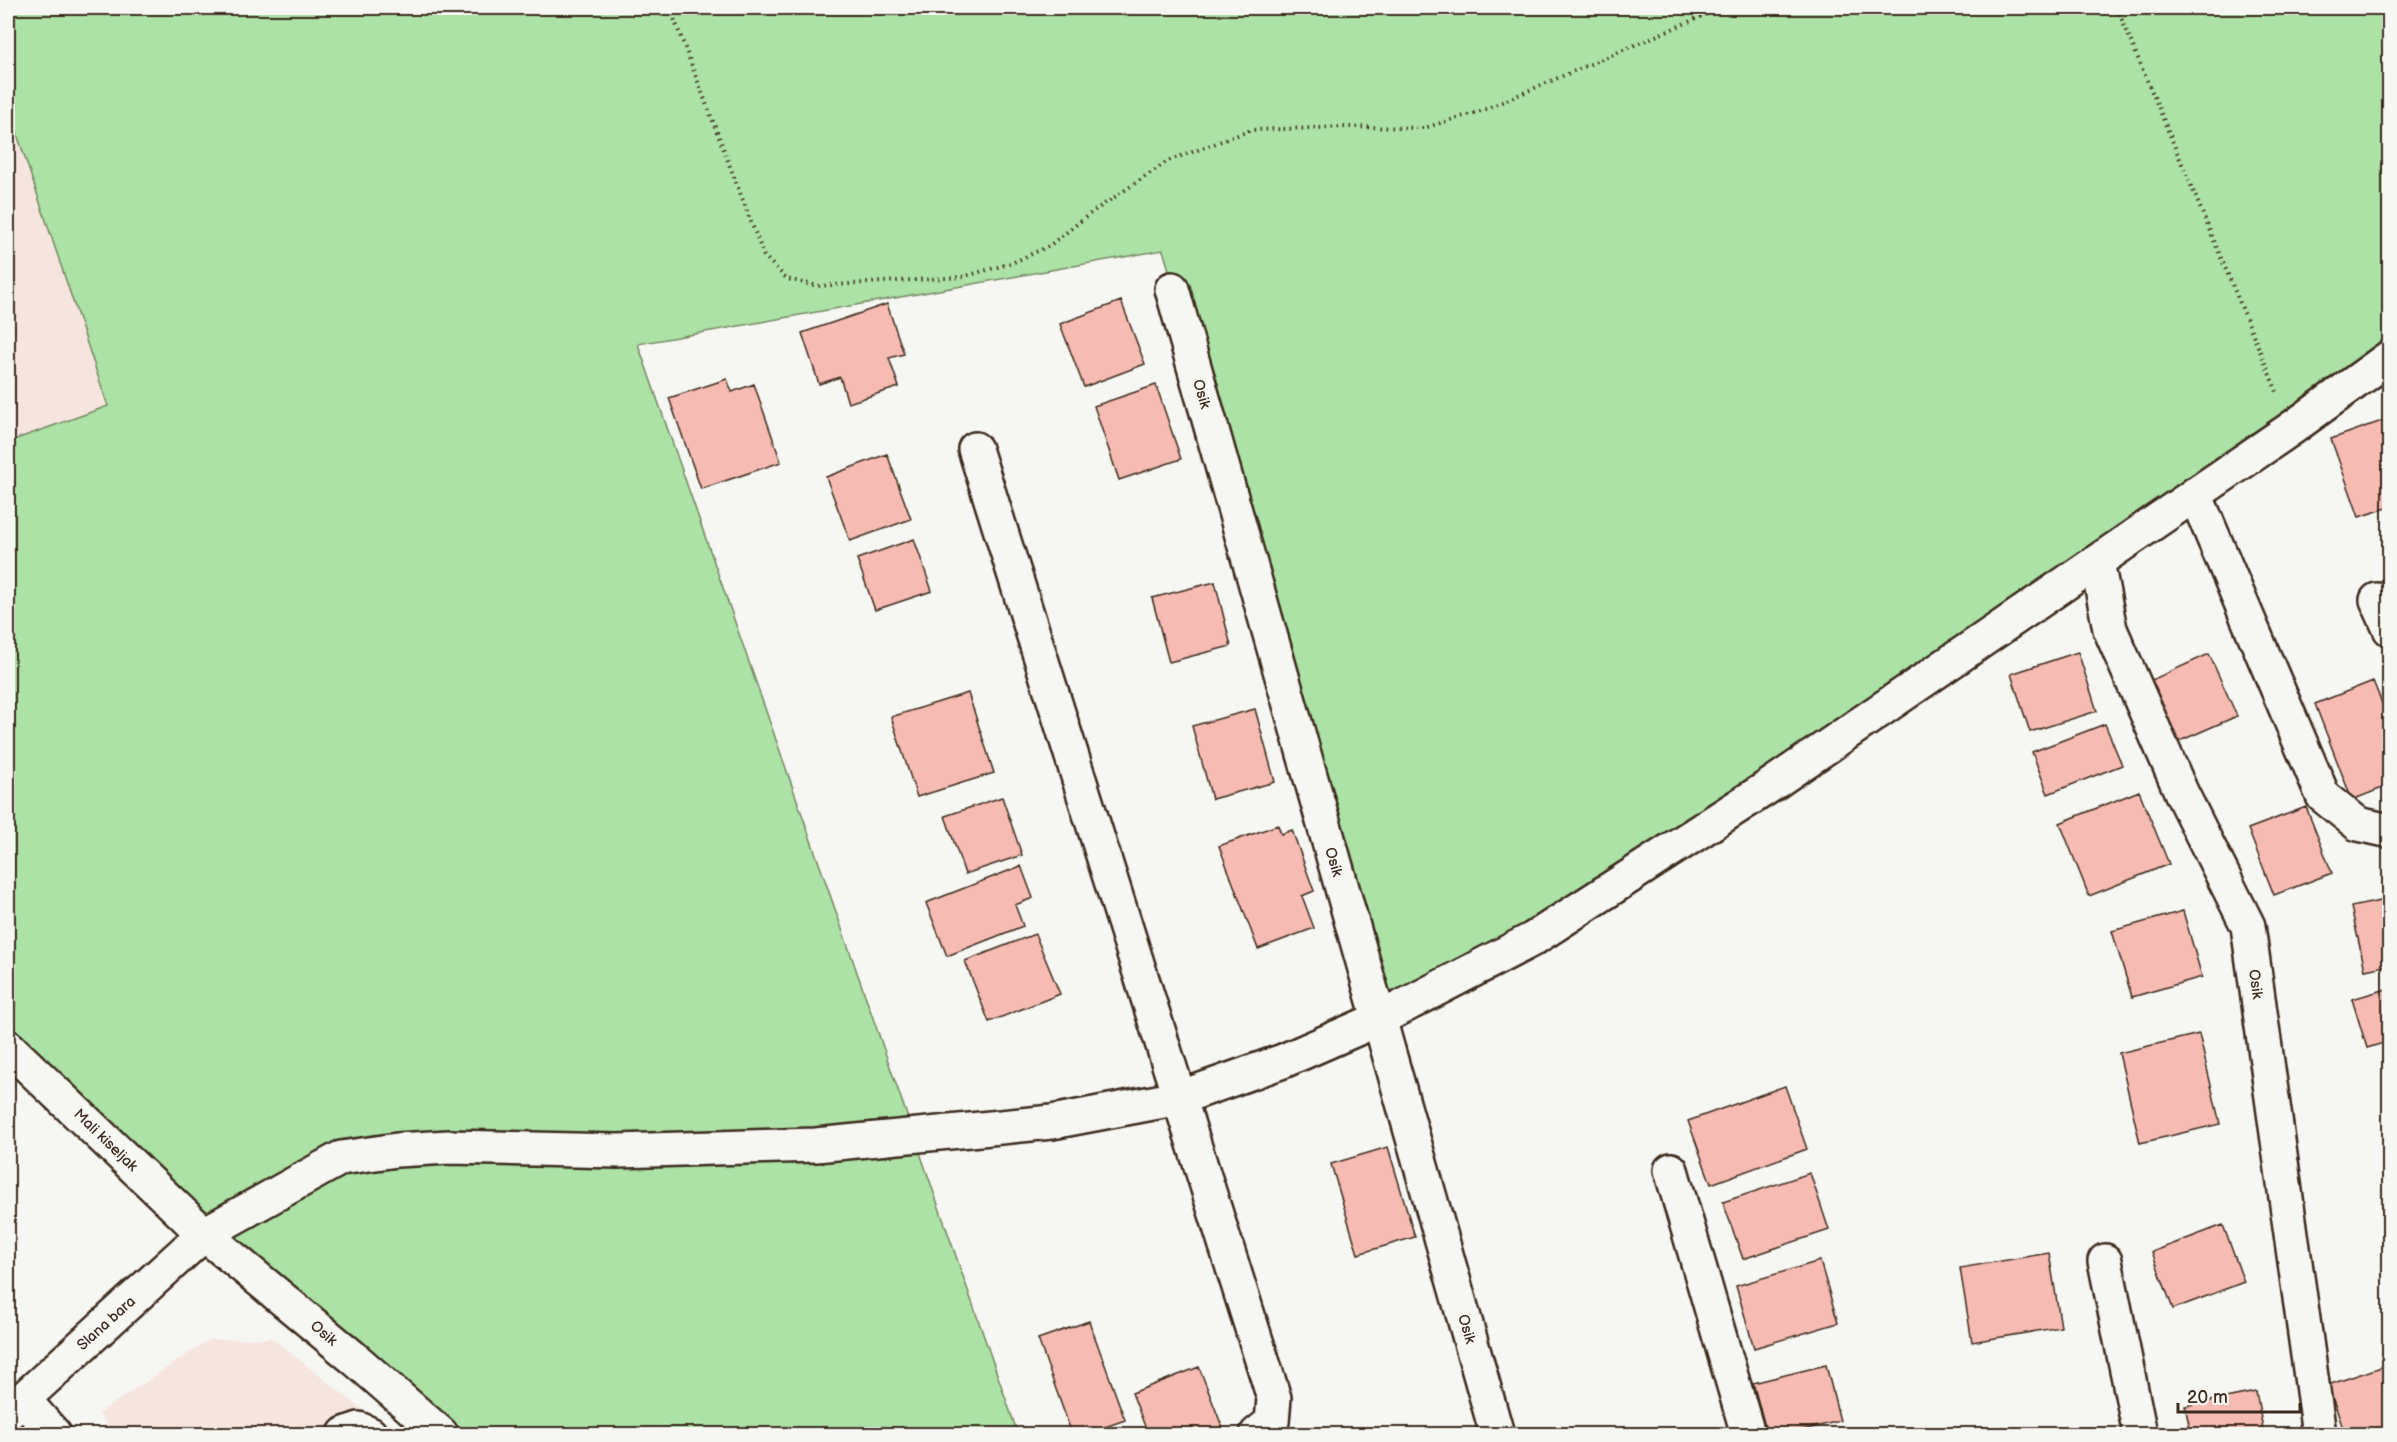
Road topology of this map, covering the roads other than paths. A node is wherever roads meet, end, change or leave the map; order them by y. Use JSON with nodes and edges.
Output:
{"nodes":[{"id":1,"x":1172,"y":289,"type":"dead end"},
{"id":2,"x":2390,"y":357,"type":"edge"},
{"id":3,"x":975,"y":448,"type":"dead end"},
{"id":4,"x":2195,"y":494,"type":"junction"},
{"id":5,"x":2097,"y":562,"type":"junction"},
{"id":6,"x":2390,"y":831,"type":"edge"},
{"id":7,"x":1379,"y":1019,"type":"junction"},
{"id":8,"x":8,"y":1047,"type":"edge"},
{"id":9,"x":1179,"y":1098,"type":"junction"},
{"id":10,"x":1671,"y":1170,"type":"dead end"},
{"id":11,"x":204,"y":1234,"type":"junction"},
{"id":12,"x":2105,"y":1261,"type":"dead end"},
{"id":13,"x":15,"y":1406,"type":"edge"},
{"id":14,"x":54,"y":1434,"type":"edge"},
{"id":15,"x":345,"y":1434,"type":"edge"},
{"id":16,"x":370,"y":1434,"type":"edge"},
{"id":17,"x":441,"y":1434,"type":"edge"},
{"id":18,"x":1257,"y":1434,"type":"edge"},
{"id":19,"x":1497,"y":1434,"type":"edge"},
{"id":20,"x":1748,"y":1434,"type":"edge"},
{"id":21,"x":2140,"y":1434,"type":"edge"},
{"id":22,"x":2319,"y":1434,"type":"edge"}],
"edges":[{"from":1,"to":7,"type":"main road","name":"Osik"},
{"from":2,"to":4,"type":"main road","name":"Slana bara"},
{"from":3,"to":9,"type":"main road"},
{"from":4,"to":5,"type":"main road","name":"Slana bara"},
{"from":4,"to":6,"type":"main road"},
{"from":5,"to":7,"type":"main road","name":"Slana bara"},
{"from":5,"to":22,"type":"main road","name":"Osik"},
{"from":7,"to":9,"type":"main road","name":"Slana bara"},
{"from":7,"to":19,"type":"main road","name":"Osik"},
{"from":8,"to":11,"type":"main road","name":"Mali kiseljak"},
{"from":9,"to":11,"type":"main road","name":"Slana bara"},
{"from":9,"to":18,"type":"main road"},
{"from":10,"to":20,"type":"main road"},
{"from":11,"to":13,"type":"main road","name":"Slana bara"},
{"from":11,"to":17,"type":"main road","name":"Osik"},
{"from":12,"to":21,"type":"main road"},
{"from":13,"to":14,"type":"main road"},
{"from":15,"to":16,"type":"main road"}]}
